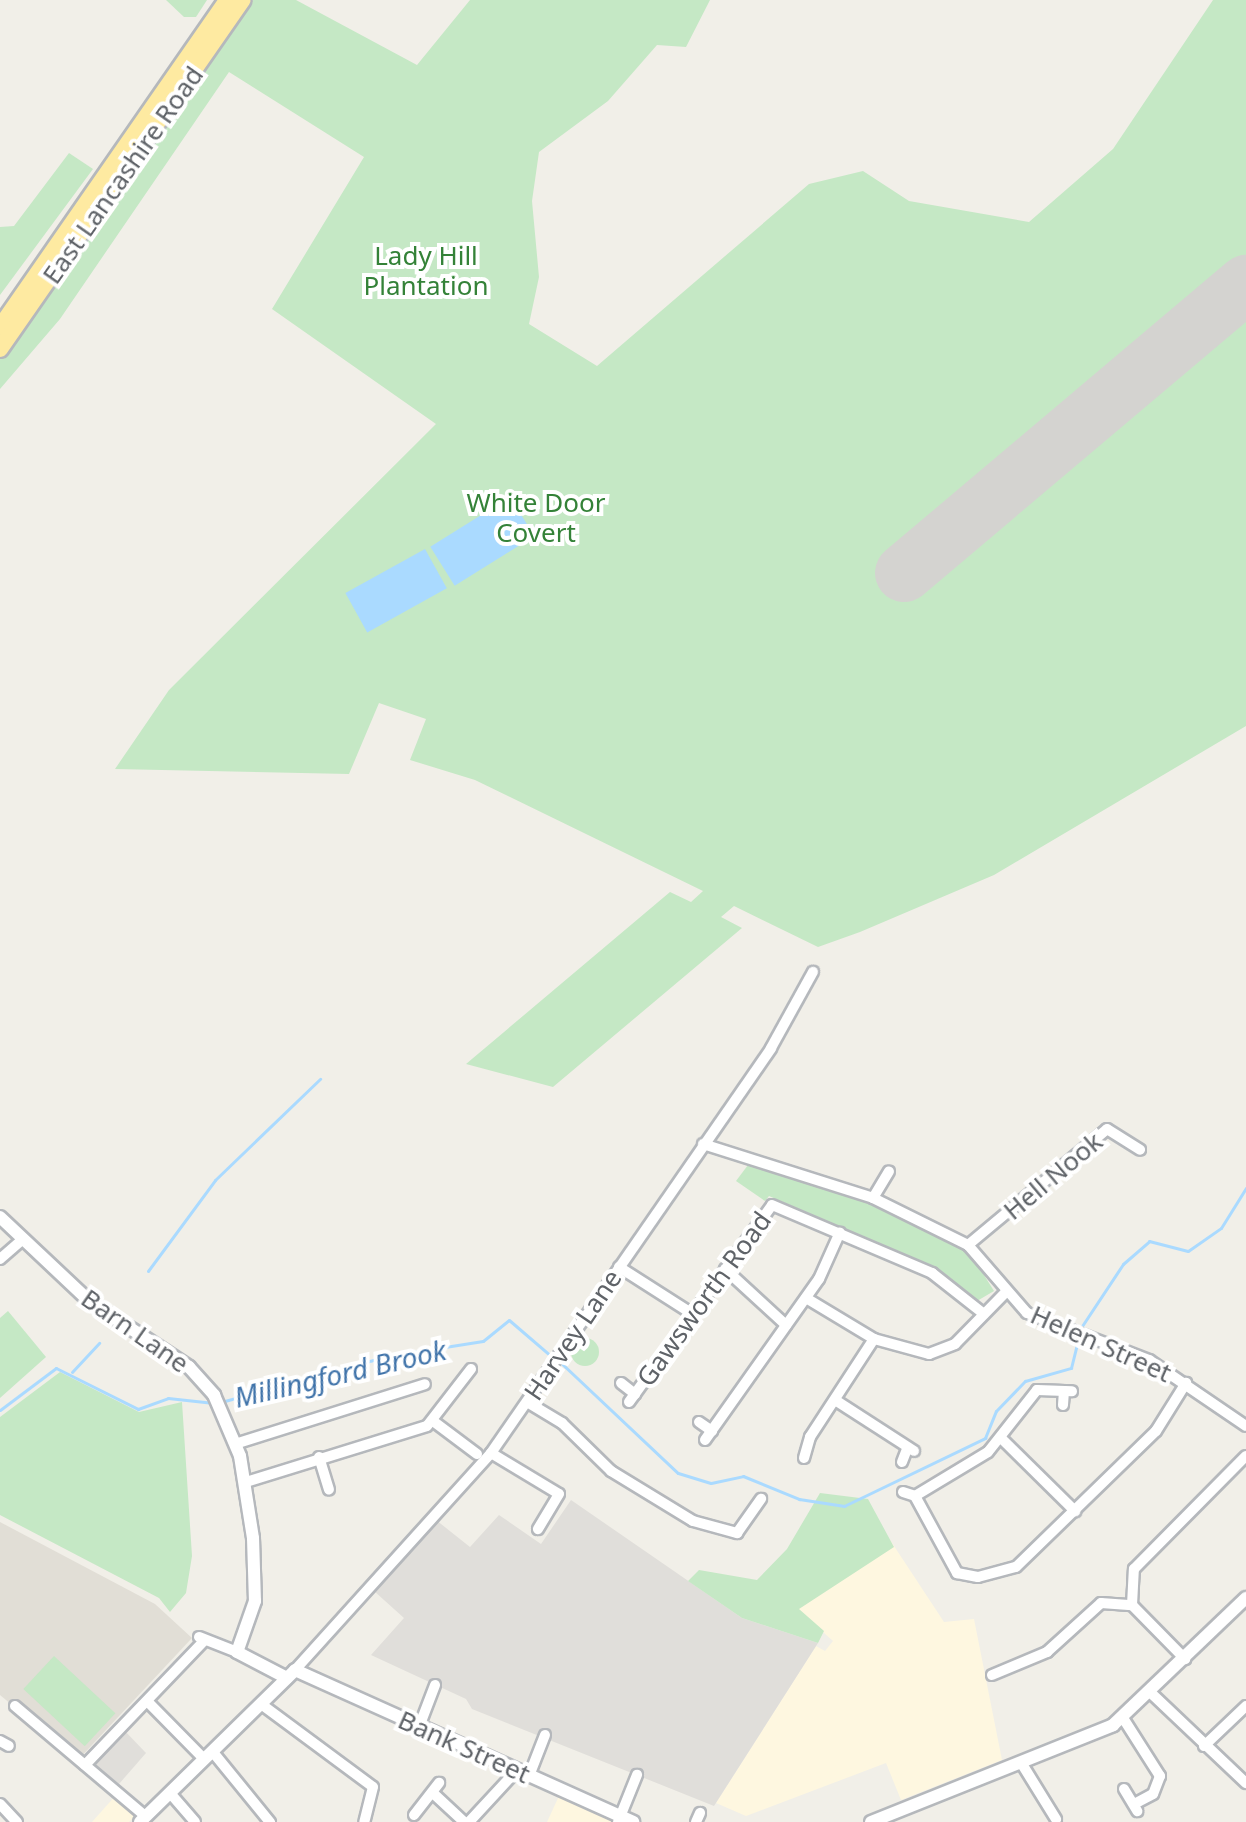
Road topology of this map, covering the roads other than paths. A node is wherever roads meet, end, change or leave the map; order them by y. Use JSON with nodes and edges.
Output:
{"nodes":[{"id":1,"x":227,"y":0,"type":"edge"},
{"id":2,"x":243,"y":0,"type":"edge"},
{"id":3,"x":0,"y":327,"type":"edge"},
{"id":4,"x":0,"y":349,"type":"edge"},
{"id":5,"x":813,"y":972,"type":"dead end"},
{"id":6,"x":703,"y":1144,"type":"junction"},
{"id":7,"x":1140,"y":1150,"type":"dead end"},
{"id":8,"x":889,"y":1171,"type":"dead end"},
{"id":9,"x":873,"y":1198,"type":"junction"},
{"id":10,"x":0,"y":1217,"type":"edge"},
{"id":11,"x":840,"y":1232,"type":"junction"},
{"id":12,"x":22,"y":1240,"type":"junction"},
{"id":13,"x":968,"y":1245,"type":"junction"},
{"id":14,"x":0,"y":1259,"type":"edge"},
{"id":15,"x":619,"y":1267,"type":"junction"},
{"id":16,"x":725,"y":1269,"type":"junction"},
{"id":17,"x":1005,"y":1293,"type":"junction"},
{"id":18,"x":806,"y":1298,"type":"junction"},
{"id":19,"x":691,"y":1313,"type":"junction"},
{"id":20,"x":984,"y":1314,"type":"junction"},
{"id":21,"x":786,"y":1325,"type":"junction"},
{"id":22,"x":874,"y":1339,"type":"junction"},
{"id":23,"x":471,"y":1369,"type":"dead end"},
{"id":24,"x":407,"y":1373,"type":"dead end"},
{"id":25,"x":621,"y":1383,"type":"dead end"},
{"id":26,"x":1186,"y":1383,"type":"junction"},
{"id":27,"x":425,"y":1384,"type":"dead end"},
{"id":28,"x":410,"y":1388,"type":"junction"},
{"id":29,"x":835,"y":1400,"type":"junction"},
{"id":30,"x":527,"y":1402,"type":"junction"},
{"id":31,"x":1063,"y":1405,"type":"dead end"},
{"id":32,"x":433,"y":1421,"type":"junction"},
{"id":33,"x":699,"y":1422,"type":"dead end"},
{"id":34,"x":1246,"y":1426,"type":"edge"},
{"id":35,"x":1002,"y":1439,"type":"junction"},
{"id":36,"x":235,"y":1444,"type":"junction"},
{"id":37,"x":491,"y":1453,"type":"junction"},
{"id":38,"x":477,"y":1454,"type":"dead end"},
{"id":39,"x":1246,"y":1456,"type":"edge"},
{"id":40,"x":319,"y":1457,"type":"junction"},
{"id":41,"x":804,"y":1458,"type":"dead end"},
{"id":42,"x":902,"y":1462,"type":"dead end"},
{"id":43,"x":246,"y":1482,"type":"junction"},
{"id":44,"x":329,"y":1489,"type":"dead end"},
{"id":45,"x":903,"y":1492,"type":"dead end"},
{"id":46,"x":915,"y":1496,"type":"junction"},
{"id":47,"x":761,"y":1499,"type":"dead end"},
{"id":48,"x":1075,"y":1511,"type":"junction"},
{"id":49,"x":538,"y":1529,"type":"dead end"},
{"id":50,"x":1246,"y":1598,"type":"edge"},
{"id":51,"x":1132,"y":1605,"type":"junction"},
{"id":52,"x":237,"y":1652,"type":"junction"},
{"id":53,"x":1185,"y":1659,"type":"junction"},
{"id":54,"x":291,"y":1674,"type":"junction"},
{"id":55,"x":992,"y":1675,"type":"dead end"},
{"id":56,"x":435,"y":1685,"type":"dead end"},
{"id":57,"x":1151,"y":1693,"type":"junction"},
{"id":58,"x":148,"y":1702,"type":"junction"},
{"id":59,"x":261,"y":1704,"type":"junction"},
{"id":60,"x":15,"y":1706,"type":"dead end"},
{"id":61,"x":1246,"y":1706,"type":"edge"},
{"id":62,"x":1123,"y":1718,"type":"junction"},
{"id":63,"x":419,"y":1727,"type":"junction"},
{"id":64,"x":545,"y":1735,"type":"dead end"},
{"id":65,"x":1204,"y":1746,"type":"junction"},
{"id":66,"x":208,"y":1755,"type":"junction"},
{"id":67,"x":1022,"y":1764,"type":"junction"},
{"id":68,"x":85,"y":1765,"type":"junction"},
{"id":69,"x":516,"y":1771,"type":"junction"},
{"id":70,"x":637,"y":1775,"type":"dead end"},
{"id":71,"x":529,"y":1776,"type":"junction"},
{"id":72,"x":439,"y":1783,"type":"dead end"},
{"id":73,"x":1246,"y":1783,"type":"edge"},
{"id":74,"x":1124,"y":1789,"type":"dead end"},
{"id":75,"x":170,"y":1793,"type":"junction"},
{"id":76,"x":434,"y":1794,"type":"junction"},
{"id":77,"x":0,"y":1804,"type":"edge"},
{"id":78,"x":414,"y":1815,"type":"dead end"},
{"id":79,"x":143,"y":1819,"type":"edge"},
{"id":80,"x":619,"y":1819,"type":"edge"},
{"id":81,"x":1056,"y":1819,"type":"dead end"},
{"id":82,"x":17,"y":1822,"type":"edge"},
{"id":83,"x":195,"y":1822,"type":"edge"},
{"id":84,"x":270,"y":1822,"type":"edge"},
{"id":85,"x":364,"y":1822,"type":"edge"},
{"id":86,"x":466,"y":1822,"type":"edge"},
{"id":87,"x":633,"y":1822,"type":"edge"},
{"id":88,"x":871,"y":1822,"type":"edge"}],
"edges":[{"from":1,"to":3,"type":"highway","name":"East Lancashire Road"},
{"from":2,"to":4,"type":"highway","name":"East Lancashire Road"},
{"from":5,"to":6,"type":"street","name":"Harvey Lane"},
{"from":6,"to":9,"type":"street","name":"Helen Street"},
{"from":6,"to":15,"type":"street","name":"Harvey Lane"},
{"from":7,"to":13,"type":"street","name":"Hell Nook"},
{"from":8,"to":9,"type":"street"},
{"from":9,"to":13,"type":"street","name":"Helen Street"},
{"from":10,"to":12,"type":"street","name":"Barn Lane"},
{"from":11,"to":16,"type":"street","name":"Gawsworth Road"},
{"from":11,"to":18,"type":"street"},
{"from":11,"to":20,"type":"street","name":"Gawsworth Road"},
{"from":12,"to":14,"type":"street"},
{"from":12,"to":36,"type":"street","name":"Barn Lane"},
{"from":13,"to":17,"type":"street","name":"Helen Street"},
{"from":15,"to":19,"type":"street"},
{"from":15,"to":30,"type":"street","name":"Harvey Lane"},
{"from":16,"to":19,"type":"street","name":"Gawsworth Road"},
{"from":16,"to":21,"type":"street"},
{"from":17,"to":20,"type":"street"},
{"from":17,"to":26,"type":"street","name":"Helen Street"},
{"from":18,"to":21,"type":"street"},
{"from":18,"to":22,"type":"street"},
{"from":19,"to":25,"type":"street","name":"Gawsworth Road"},
{"from":20,"to":22,"type":"street"},
{"from":21,"to":33,"type":"street"},
{"from":22,"to":29,"type":"street"},
{"from":23,"to":32,"type":"street"},
{"from":24,"to":28,"type":"street"},
{"from":26,"to":34,"type":"street","name":"Helen Street"},
{"from":26,"to":48,"type":"street"},
{"from":27,"to":28,"type":"street"},
{"from":28,"to":36,"type":"street"},
{"from":29,"to":41,"type":"street"},
{"from":29,"to":42,"type":"street"},
{"from":30,"to":37,"type":"street","name":"Harvey Lane"},
{"from":30,"to":47,"type":"street"},
{"from":31,"to":35,"type":"street"},
{"from":32,"to":38,"type":"street"},
{"from":32,"to":40,"type":"street"},
{"from":35,"to":46,"type":"street"},
{"from":35,"to":48,"type":"street"},
{"from":36,"to":43,"type":"street","name":"Barn Lane"},
{"from":37,"to":49,"type":"street"},
{"from":37,"to":54,"type":"street","name":"Harvey Lane"},
{"from":39,"to":51,"type":"street"},
{"from":40,"to":43,"type":"street"},
{"from":40,"to":44,"type":"street"},
{"from":43,"to":52,"type":"street","name":"Barn Lane"},
{"from":45,"to":46,"type":"street"},
{"from":46,"to":48,"type":"street"},
{"from":50,"to":53,"type":"street"},
{"from":51,"to":53,"type":"street"},
{"from":51,"to":55,"type":"street"},
{"from":52,"to":54,"type":"street","name":"Bank Street"},
{"from":52,"to":58,"type":"street"},
{"from":53,"to":57,"type":"street"},
{"from":54,"to":59,"type":"street"},
{"from":54,"to":63,"type":"street","name":"Bank Street"},
{"from":56,"to":63,"type":"street"},
{"from":57,"to":62,"type":"street"},
{"from":57,"to":65,"type":"street"},
{"from":58,"to":66,"type":"street"},
{"from":58,"to":68,"type":"street"},
{"from":59,"to":66,"type":"street"},
{"from":59,"to":85,"type":"street"},
{"from":60,"to":68,"type":"street"},
{"from":61,"to":65,"type":"street"},
{"from":62,"to":67,"type":"street"},
{"from":62,"to":74,"type":"street"},
{"from":63,"to":69,"type":"street","name":"Bank Street"},
{"from":64,"to":71,"type":"street"},
{"from":65,"to":73,"type":"street"},
{"from":66,"to":75,"type":"street"},
{"from":66,"to":84,"type":"street"},
{"from":67,"to":81,"type":"street"},
{"from":67,"to":88,"type":"street"},
{"from":68,"to":79,"type":"street"},
{"from":69,"to":71,"type":"street","name":"Bank Street"},
{"from":69,"to":86,"type":"street"},
{"from":70,"to":80,"type":"street"},
{"from":71,"to":80,"type":"street","name":"Bank Street"},
{"from":72,"to":76,"type":"street"},
{"from":75,"to":79,"type":"street"},
{"from":75,"to":83,"type":"street"},
{"from":76,"to":78,"type":"street"},
{"from":76,"to":86,"type":"street"},
{"from":77,"to":82,"type":"street"},
{"from":80,"to":87,"type":"street","name":"Bank Street"}]}
